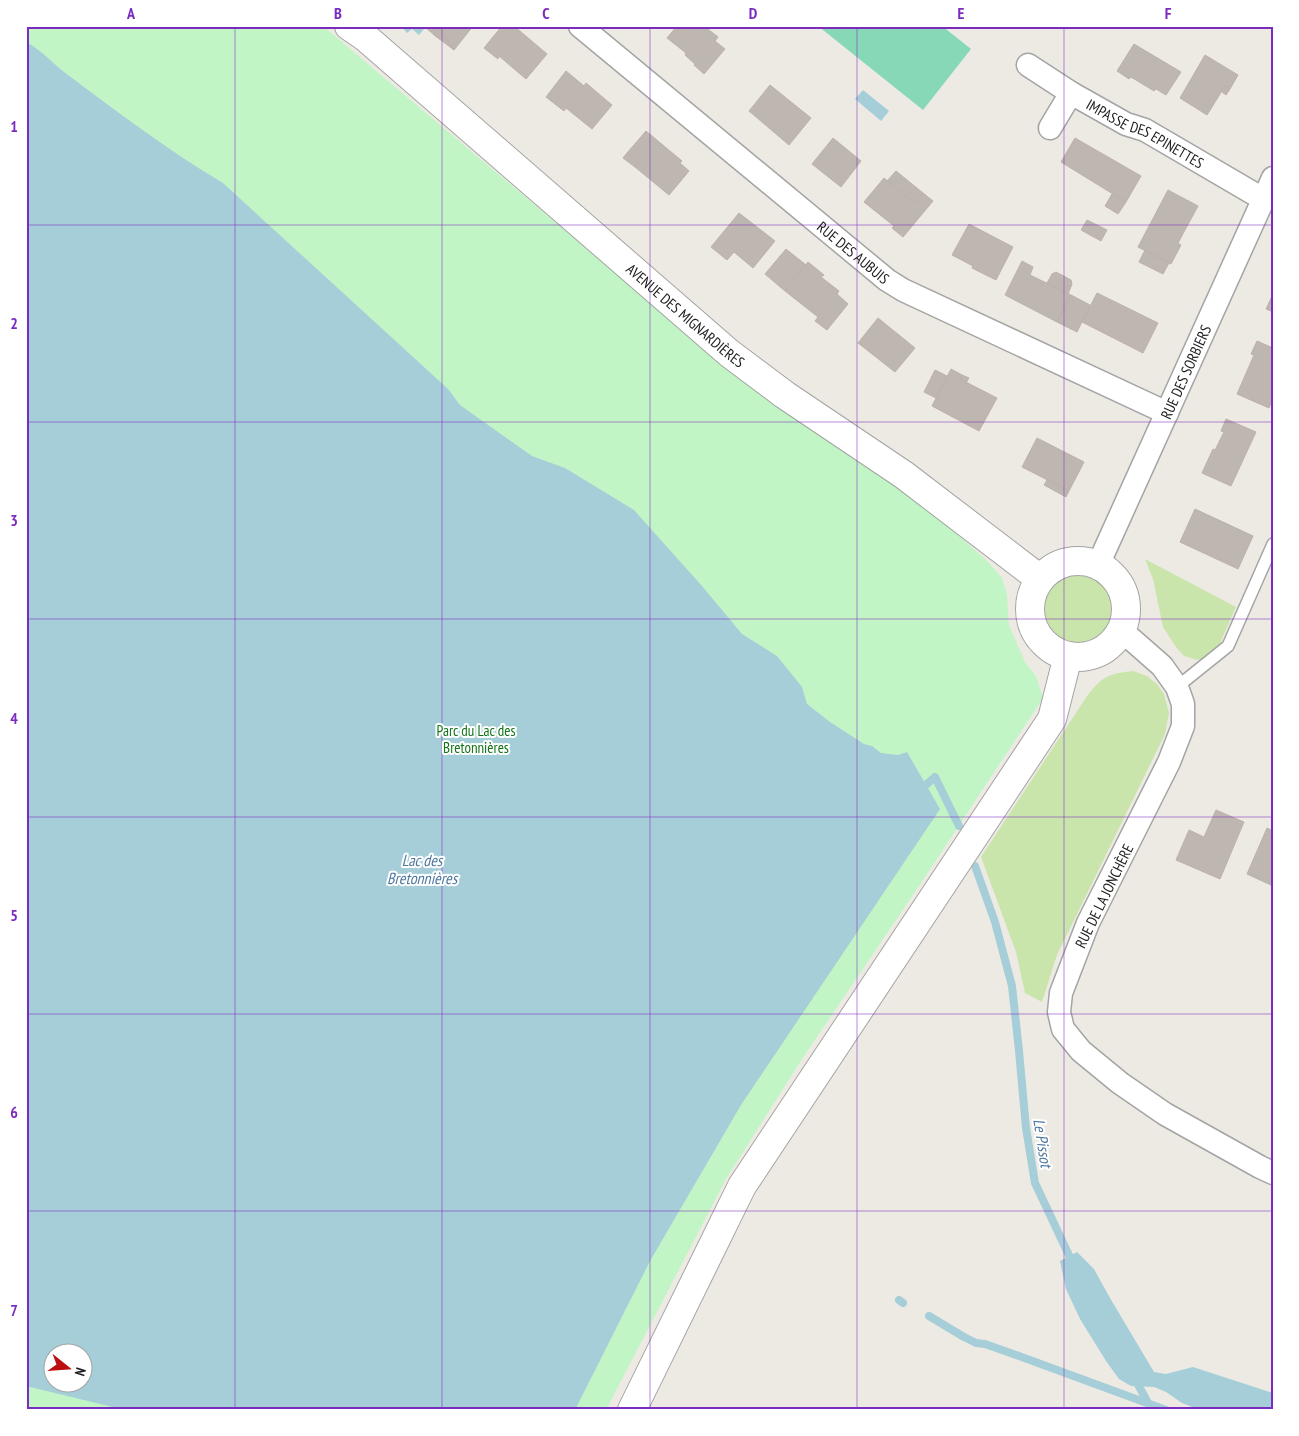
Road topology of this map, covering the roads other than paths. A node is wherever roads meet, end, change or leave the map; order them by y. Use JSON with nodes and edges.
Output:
{"nodes":[{"id":1,"x":349,"y":26,"type":"edge"},
{"id":2,"x":580,"y":26,"type":"edge"},
{"id":3,"x":1028,"y":65,"type":"dead end"},
{"id":4,"x":1071,"y":92,"type":"junction"},
{"id":5,"x":1050,"y":128,"type":"dead end"},
{"id":6,"x":1273,"y":178,"type":"edge"},
{"id":7,"x":1263,"y":199,"type":"junction"},
{"id":8,"x":1167,"y":413,"type":"junction"},
{"id":9,"x":1273,"y":544,"type":"edge"},
{"id":10,"x":1098,"y":565,"type":"junction"},
{"id":11,"x":1040,"y":579,"type":"junction"},
{"id":12,"x":1121,"y":630,"type":"junction"},
{"id":13,"x":1068,"y":656,"type":"junction"},
{"id":14,"x":1177,"y":687,"type":"junction"},
{"id":15,"x":1273,"y":1173,"type":"edge"},
{"id":16,"x":632,"y":1410,"type":"edge"}],
"edges":[{"from":1,"to":11,"type":"street","name":"AVENUE DES MIGNARDIÈRES"},
{"from":2,"to":8,"type":"street","name":"RUE DES AUBUIS"},
{"from":3,"to":4,"type":"street","name":"IMPASSE DES EPINETTES"},
{"from":4,"to":5,"type":"street"},
{"from":4,"to":7,"type":"street","name":"IMPASSE DES EPINETTES"},
{"from":6,"to":7,"type":"street","name":"RUE DES SORBIERS"},
{"from":7,"to":8,"type":"street","name":"RUE DES SORBIERS"},
{"from":8,"to":10,"type":"street","name":"RUE DES SORBIERS"},
{"from":9,"to":14,"type":"lane"},
{"from":10,"to":11,"type":"street"},
{"from":10,"to":12,"type":"street"},
{"from":11,"to":13,"type":"street"},
{"from":12,"to":13,"type":"street"},
{"from":12,"to":14,"type":"street","name":"RUE DE LA JONCHÈRE"},
{"from":13,"to":16,"type":"street"},
{"from":14,"to":15,"type":"street","name":"RUE DE LA JONCHÈRE"}]}
